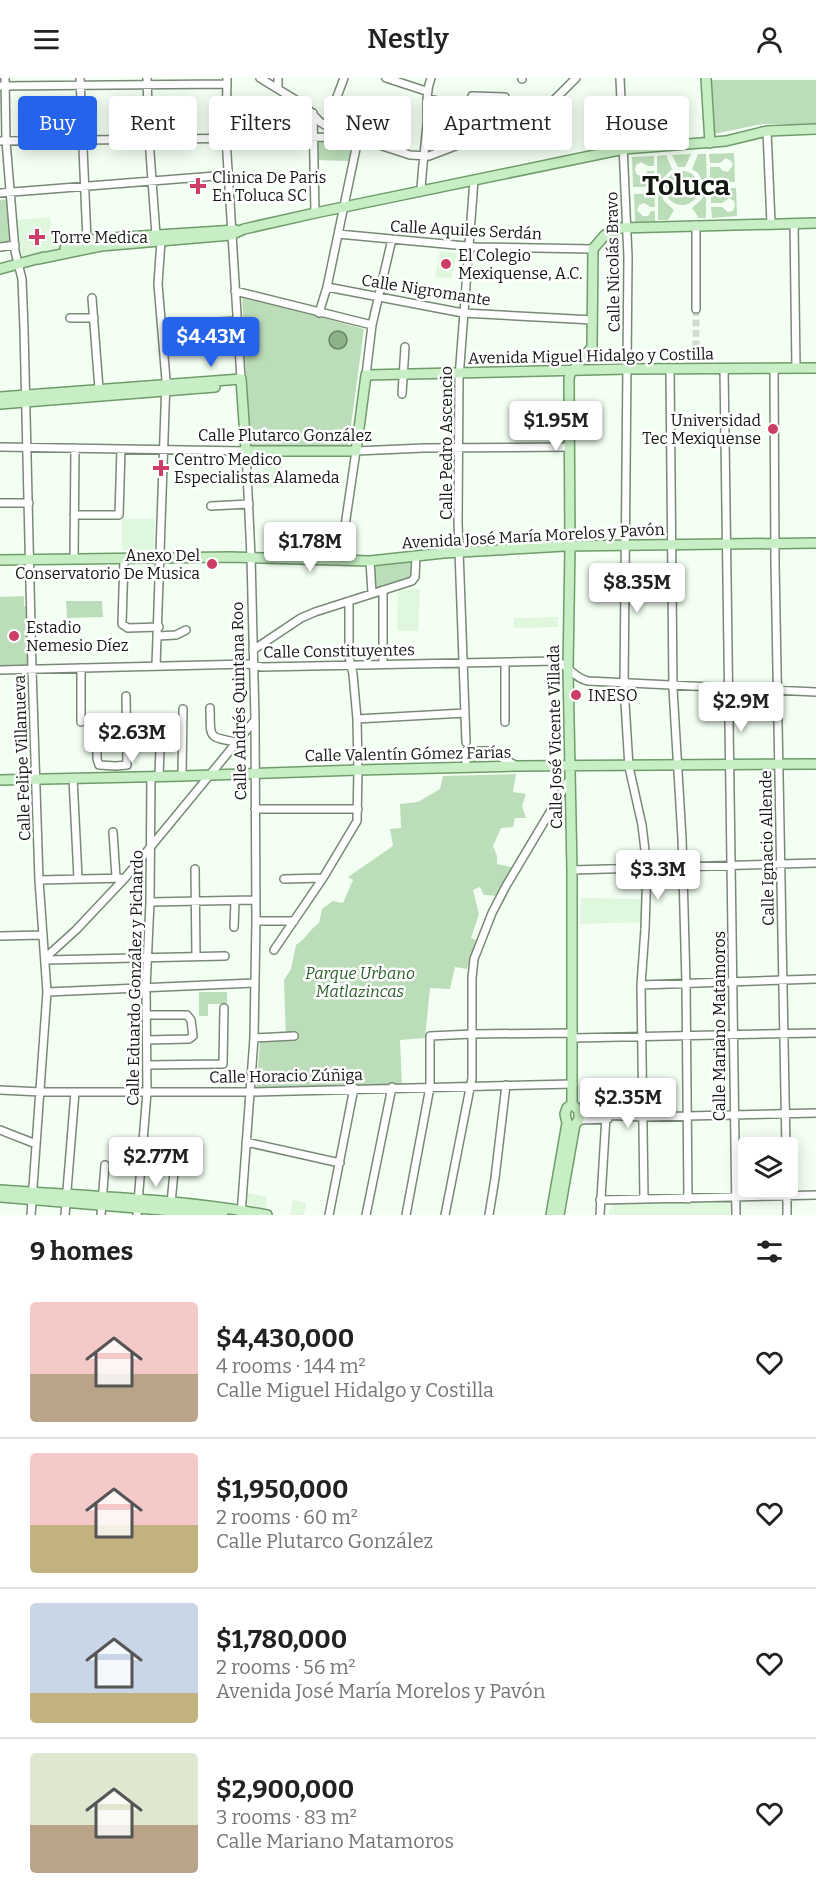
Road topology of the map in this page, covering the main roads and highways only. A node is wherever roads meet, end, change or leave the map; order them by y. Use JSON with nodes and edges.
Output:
{"nodes":[{"id":1,"x":706,"y":78,"type":"edge"},
{"id":2,"x":816,"y":129,"type":"edge"},
{"id":3,"x":710,"y":142,"type":"junction"},
{"id":4,"x":816,"y":223,"type":"edge"},
{"id":5,"x":159,"y":238,"type":"junction"},
{"id":6,"x":38,"y":259,"type":"junction"},
{"id":7,"x":0,"y":269,"type":"edge"},
{"id":8,"x":816,"y":368,"type":"edge"},
{"id":9,"x":574,"y":371,"type":"junction"},
{"id":10,"x":165,"y":387,"type":"junction"},
{"id":11,"x":0,"y":397,"type":"edge"},
{"id":12,"x":26,"y":399,"type":"junction"},
{"id":13,"x":0,"y":404,"type":"edge"},
{"id":14,"x":246,"y":451,"type":"joint"},
{"id":15,"x":356,"y":452,"type":"joint"},
{"id":16,"x":816,"y":543,"type":"edge"},
{"id":17,"x":570,"y":546,"type":"junction"},
{"id":18,"x":0,"y":560,"type":"edge"},
{"id":19,"x":816,"y":764,"type":"edge"},
{"id":20,"x":569,"y":766,"type":"junction"},
{"id":21,"x":0,"y":780,"type":"edge"},
{"id":22,"x":572,"y":1104,"type":"junction"},
{"id":23,"x":575,"y":1120,"type":"junction"},
{"id":24,"x":0,"y":1190,"type":"edge"},
{"id":25,"x":33,"y":1196,"type":"junction"},
{"id":26,"x":0,"y":1197,"type":"edge"},
{"id":27,"x":102,"y":1206,"type":"edge"},
{"id":28,"x":138,"y":1208,"type":"edge"},
{"id":29,"x":171,"y":1210,"type":"edge"},
{"id":30,"x":241,"y":1213,"type":"edge"},
{"id":31,"x":223,"y":1215,"type":"edge"},
{"id":32,"x":267,"y":1215,"type":"edge"},
{"id":33,"x":551,"y":1215,"type":"edge"},
{"id":34,"x":559,"y":1215,"type":"edge"}],
"edges":[{"from":1,"to":3,"type":"main road"},
{"from":2,"to":3,"type":"main road"},
{"from":3,"to":5,"type":"main road"},
{"from":4,"to":9,"type":"main road"},
{"from":5,"to":6,"type":"main road"},
{"from":5,"to":6,"type":"main road"},
{"from":6,"to":7,"type":"main road"},
{"from":8,"to":9,"type":"main road","name":"Avenida Miguel Hidalgo y Costilla"},
{"from":9,"to":15,"type":"main road","name":"Avenida Miguel Hidalgo y Costilla"},
{"from":9,"to":17,"type":"main road","name":"Calle José Vicente Villada"},
{"from":10,"to":12,"type":"main road"},
{"from":10,"to":12,"type":"main road"},
{"from":10,"to":14,"type":"main road","name":"Calle Andrés Quintana Roo"},
{"from":11,"to":12,"type":"main road"},
{"from":12,"to":13,"type":"main road"},
{"from":14,"to":15,"type":"main road","name":"Calle Plutarco González"},
{"from":16,"to":17,"type":"main road","name":"Avenida José María Morelos y Pavón"},
{"from":17,"to":18,"type":"main road","name":"Avenida José María Morelos y Pavón"},
{"from":17,"to":20,"type":"main road","name":"Calle José Vicente Villada"},
{"from":19,"to":20,"type":"main road","name":"Calle Valentín Gómez Farías"},
{"from":20,"to":21,"type":"main road","name":"Calle Valentín Gómez Farías"},
{"from":20,"to":22,"type":"main road","name":"Calle José Vicente Villada"},
{"from":22,"to":23,"type":"main road"},
{"from":22,"to":23,"type":"main road","name":"Calle José Vicente Villada"},
{"from":23,"to":33,"type":"main road"},
{"from":23,"to":34,"type":"main road"},
{"from":24,"to":25,"type":"main road"},
{"from":25,"to":26,"type":"main road"},
{"from":25,"to":27,"type":"main road"},
{"from":27,"to":28,"type":"main road"},
{"from":28,"to":29,"type":"main road"},
{"from":29,"to":30,"type":"main road"},
{"from":29,"to":31,"type":"main road"},
{"from":30,"to":32,"type":"main road"}]}
